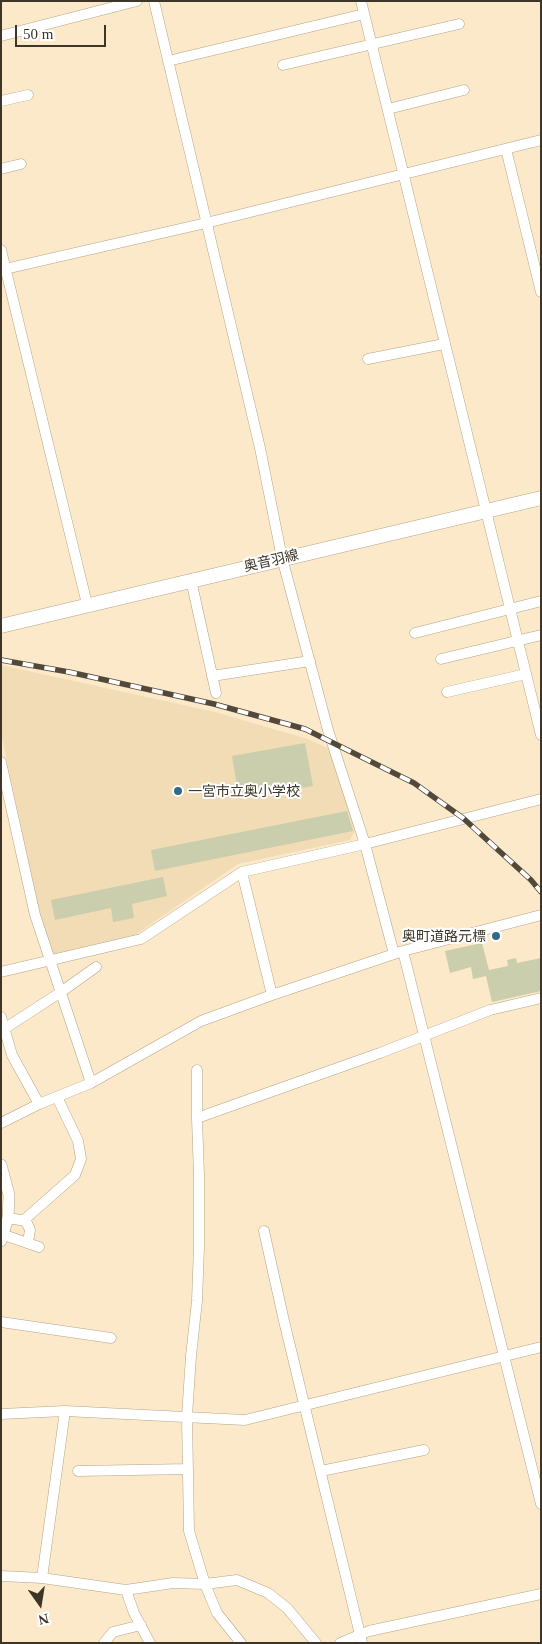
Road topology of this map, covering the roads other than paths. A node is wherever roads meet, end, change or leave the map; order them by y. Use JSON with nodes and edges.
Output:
{"nodes":[{"id":1,"x":137,"y":1,"type":"edge"},
{"id":2,"x":154,"y":1,"type":"edge"},
{"id":3,"x":361,"y":1,"type":"edge"},
{"id":4,"x":364,"y":14,"type":"junction"},
{"id":5,"x":459,"y":24,"type":"dead end"},
{"id":6,"x":1,"y":36,"type":"edge"},
{"id":7,"x":372,"y":45,"type":"junction"},
{"id":8,"x":168,"y":61,"type":"junction"},
{"id":9,"x":283,"y":65,"type":"dead end"},
{"id":10,"x":464,"y":90,"type":"dead end"},
{"id":11,"x":28,"y":95,"type":"dead end"},
{"id":12,"x":1,"y":101,"type":"edge"},
{"id":13,"x":388,"y":109,"type":"junction"},
{"id":14,"x":541,"y":140,"type":"edge"},
{"id":15,"x":506,"y":149,"type":"junction"},
{"id":16,"x":21,"y":164,"type":"dead end"},
{"id":17,"x":1,"y":169,"type":"edge"},
{"id":18,"x":404,"y":175,"type":"junction"},
{"id":19,"x":206,"y":223,"type":"junction"},
{"id":20,"x":1,"y":250,"type":"edge"},
{"id":21,"x":4,"y":269,"type":"edge"},
{"id":22,"x":541,"y":292,"type":"edge"},
{"id":23,"x":444,"y":344,"type":"junction"},
{"id":24,"x":368,"y":359,"type":"dead end"},
{"id":25,"x":541,"y":498,"type":"edge"},
{"id":26,"x":486,"y":511,"type":"junction"},
{"id":27,"x":282,"y":558,"type":"junction"},
{"id":28,"x":191,"y":580,"type":"junction"},
{"id":29,"x":541,"y":601,"type":"edge"},
{"id":30,"x":88,"y":604,"type":"junction"},
{"id":31,"x":510,"y":610,"type":"junction"},
{"id":32,"x":1,"y":626,"type":"edge"},
{"id":33,"x":415,"y":632,"type":"dead end"},
{"id":34,"x":541,"y":636,"type":"edge"},
{"id":35,"x":517,"y":641,"type":"junction"},
{"id":36,"x":441,"y":659,"type":"dead end"},
{"id":37,"x":310,"y":661,"type":"junction"},
{"id":38,"x":526,"y":674,"type":"junction"},
{"id":39,"x":212,"y":676,"type":"junction"},
{"id":40,"x":447,"y":692,"type":"dead end"},
{"id":41,"x":216,"y":693,"type":"dead end"},
{"id":42,"x":537,"y":705,"type":"edge"},
{"id":43,"x":541,"y":735,"type":"edge"},
{"id":44,"x":1,"y":762,"type":"edge"},
{"id":45,"x":541,"y":799,"type":"edge"},
{"id":46,"x":365,"y":844,"type":"junction"},
{"id":47,"x":242,"y":872,"type":"junction"},
{"id":48,"x":541,"y":915,"type":"edge"},
{"id":49,"x":398,"y":952,"type":"junction"},
{"id":50,"x":50,"y":960,"type":"junction"},
{"id":51,"x":96,"y":967,"type":"dead end"},
{"id":52,"x":1,"y":972,"type":"edge"},
{"id":53,"x":62,"y":992,"type":"junction"},
{"id":54,"x":272,"y":995,"type":"junction"},
{"id":55,"x":541,"y":998,"type":"edge"},
{"id":56,"x":1,"y":1017,"type":"edge"},
{"id":57,"x":4,"y":1028,"type":"junction"},
{"id":58,"x":425,"y":1034,"type":"junction"},
{"id":59,"x":198,"y":1070,"type":"dead end"},
{"id":60,"x":91,"y":1083,"type":"junction"},
{"id":61,"x":57,"y":1097,"type":"junction"},
{"id":62,"x":39,"y":1104,"type":"junction"},
{"id":63,"x":197,"y":1118,"type":"junction"},
{"id":64,"x":1,"y":1123,"type":"edge"},
{"id":65,"x":1,"y":1165,"type":"edge"},
{"id":66,"x":8,"y":1218,"type":"junction"},
{"id":67,"x":24,"y":1220,"type":"junction"},
{"id":68,"x":264,"y":1231,"type":"dead end"},
{"id":69,"x":2,"y":1236,"type":"edge"},
{"id":70,"x":28,"y":1242,"type":"junction"},
{"id":71,"x":40,"y":1247,"type":"dead end"},
{"id":72,"x":1,"y":1322,"type":"edge"},
{"id":73,"x":111,"y":1338,"type":"dead end"},
{"id":74,"x":541,"y":1347,"type":"edge"},
{"id":75,"x":505,"y":1356,"type":"junction"},
{"id":76,"x":304,"y":1406,"type":"junction"},
{"id":77,"x":65,"y":1411,"type":"junction"},
{"id":78,"x":1,"y":1414,"type":"edge"},
{"id":79,"x":187,"y":1416,"type":"junction"},
{"id":80,"x":424,"y":1450,"type":"dead end"},
{"id":81,"x":188,"y":1468,"type":"junction"},
{"id":82,"x":78,"y":1471,"type":"dead end"},
{"id":83,"x":321,"y":1471,"type":"junction"},
{"id":84,"x":541,"y":1504,"type":"edge"},
{"id":85,"x":1,"y":1576,"type":"edge"},
{"id":86,"x":42,"y":1578,"type":"junction"},
{"id":87,"x":205,"y":1584,"type":"junction"},
{"id":88,"x":126,"y":1590,"type":"junction"},
{"id":89,"x":541,"y":1594,"type":"edge"},
{"id":90,"x":141,"y":1625,"type":"junction"},
{"id":91,"x":361,"y":1639,"type":"edge"},
{"id":92,"x":104,"y":1643,"type":"edge"},
{"id":93,"x":150,"y":1643,"type":"edge"},
{"id":94,"x":241,"y":1643,"type":"edge"},
{"id":95,"x":316,"y":1643,"type":"edge"},
{"id":96,"x":340,"y":1643,"type":"edge"}],
"edges":[{"from":1,"to":6,"type":"street"},
{"from":2,"to":8,"type":"street"},
{"from":3,"to":4,"type":"street"},
{"from":4,"to":7,"type":"street"},
{"from":4,"to":8,"type":"street"},
{"from":5,"to":7,"type":"street"},
{"from":7,"to":9,"type":"street"},
{"from":7,"to":13,"type":"street"},
{"from":8,"to":19,"type":"street"},
{"from":10,"to":13,"type":"street"},
{"from":11,"to":12,"type":"street"},
{"from":13,"to":18,"type":"street"},
{"from":14,"to":15,"type":"street"},
{"from":15,"to":18,"type":"street"},
{"from":15,"to":22,"type":"street"},
{"from":16,"to":17,"type":"street"},
{"from":18,"to":19,"type":"street"},
{"from":18,"to":23,"type":"street"},
{"from":19,"to":21,"type":"street"},
{"from":19,"to":27,"type":"street"},
{"from":20,"to":21,"type":"street"},
{"from":21,"to":30,"type":"street"},
{"from":23,"to":24,"type":"street"},
{"from":23,"to":26,"type":"street"},
{"from":25,"to":26,"type":"main road","name":"奥音羽線"},
{"from":26,"to":27,"type":"main road","name":"奥音羽線"},
{"from":26,"to":31,"type":"street"},
{"from":27,"to":28,"type":"main road","name":"奥音羽線"},
{"from":27,"to":37,"type":"street"},
{"from":28,"to":30,"type":"main road","name":"奥音羽線"},
{"from":28,"to":39,"type":"street"},
{"from":29,"to":31,"type":"street"},
{"from":30,"to":32,"type":"main road","name":"奥音羽線"},
{"from":31,"to":33,"type":"street"},
{"from":31,"to":35,"type":"street"},
{"from":34,"to":35,"type":"street"},
{"from":35,"to":36,"type":"street"},
{"from":35,"to":38,"type":"street"},
{"from":37,"to":39,"type":"street"},
{"from":37,"to":46,"type":"street"},
{"from":38,"to":40,"type":"street"},
{"from":38,"to":42,"type":"street"},
{"from":39,"to":41,"type":"street"},
{"from":42,"to":43,"type":"street"},
{"from":44,"to":50,"type":"street"},
{"from":45,"to":46,"type":"street"},
{"from":46,"to":47,"type":"street"},
{"from":46,"to":49,"type":"street"},
{"from":47,"to":50,"type":"street"},
{"from":47,"to":54,"type":"street"},
{"from":48,"to":49,"type":"street"},
{"from":49,"to":54,"type":"street"},
{"from":49,"to":58,"type":"street"},
{"from":50,"to":52,"type":"street"},
{"from":50,"to":53,"type":"street"},
{"from":51,"to":53,"type":"street"},
{"from":53,"to":57,"type":"street"},
{"from":53,"to":60,"type":"street"},
{"from":54,"to":60,"type":"street"},
{"from":55,"to":58,"type":"street"},
{"from":56,"to":57,"type":"street"},
{"from":57,"to":62,"type":"street"},
{"from":58,"to":63,"type":"street"},
{"from":58,"to":75,"type":"street"},
{"from":59,"to":63,"type":"street"},
{"from":60,"to":61,"type":"street"},
{"from":61,"to":62,"type":"street"},
{"from":61,"to":67,"type":"street"},
{"from":62,"to":64,"type":"street"},
{"from":63,"to":79,"type":"street"},
{"from":65,"to":66,"type":"street"},
{"from":66,"to":67,"type":"street"},
{"from":66,"to":69,"type":"street"},
{"from":67,"to":70,"type":"street"},
{"from":68,"to":76,"type":"street"},
{"from":69,"to":70,"type":"street"},
{"from":70,"to":71,"type":"street"},
{"from":72,"to":73,"type":"street"},
{"from":74,"to":75,"type":"street"},
{"from":75,"to":76,"type":"street"},
{"from":75,"to":84,"type":"street"},
{"from":76,"to":79,"type":"street"},
{"from":76,"to":83,"type":"street"},
{"from":77,"to":78,"type":"street"},
{"from":77,"to":79,"type":"street"},
{"from":77,"to":86,"type":"street"},
{"from":79,"to":81,"type":"street"},
{"from":80,"to":83,"type":"street"},
{"from":81,"to":82,"type":"street"},
{"from":81,"to":87,"type":"street"},
{"from":83,"to":91,"type":"street"},
{"from":85,"to":86,"type":"street"},
{"from":86,"to":88,"type":"street"},
{"from":87,"to":88,"type":"street"},
{"from":87,"to":94,"type":"street"},
{"from":87,"to":95,"type":"street"},
{"from":88,"to":90,"type":"street"},
{"from":89,"to":91,"type":"street"},
{"from":90,"to":92,"type":"street"},
{"from":90,"to":93,"type":"street"},
{"from":91,"to":96,"type":"street"}]}
